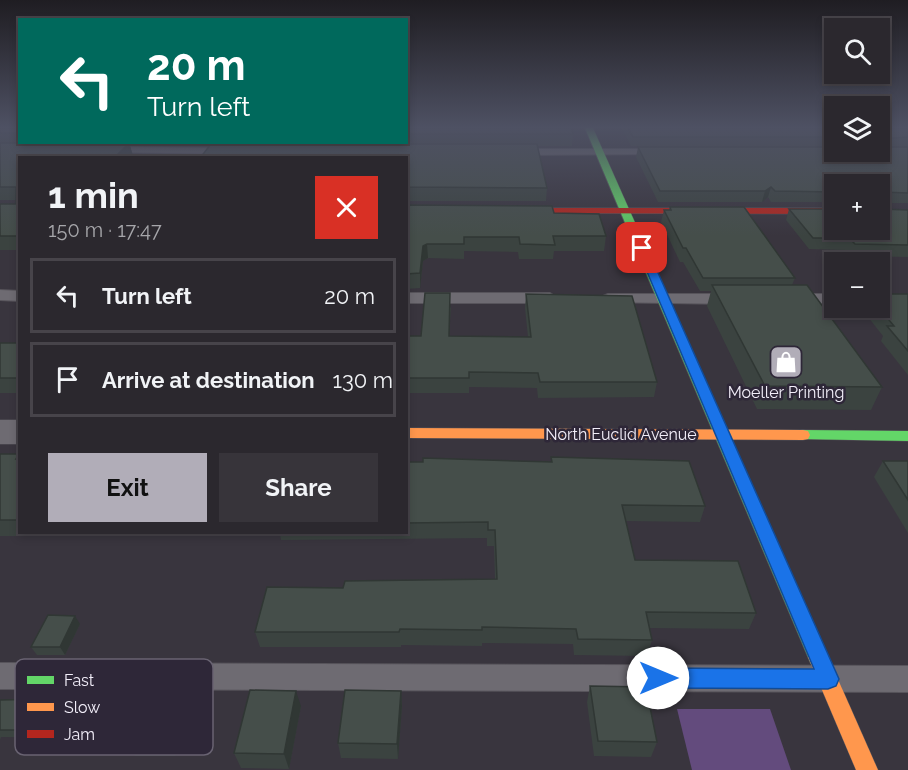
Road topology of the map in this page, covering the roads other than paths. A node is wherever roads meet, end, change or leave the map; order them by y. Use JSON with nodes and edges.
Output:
{"nodes":[{"id":1,"x":605,"y":164,"type":"edge"},
{"id":2,"x":498,"y":210,"type":"edge"},
{"id":3,"x":625,"y":210,"type":"junction"},
{"id":4,"x":824,"y":211,"type":"edge"},
{"id":5,"x":0,"y":296,"type":"edge"},
{"id":6,"x":18,"y":296,"type":"edge"},
{"id":7,"x":408,"y":298,"type":"edge"},
{"id":8,"x":561,"y":298,"type":"edge"},
{"id":9,"x":597,"y":298,"type":"edge"},
{"id":10,"x":664,"y":299,"type":"junction"},
{"id":11,"x":754,"y":299,"type":"edge"},
{"id":12,"x":777,"y":299,"type":"edge"},
{"id":13,"x":824,"y":299,"type":"edge"},
{"id":14,"x":0,"y":432,"type":"edge"},
{"id":15,"x":18,"y":432,"type":"edge"},
{"id":16,"x":408,"y":433,"type":"edge"},
{"id":17,"x":723,"y":435,"type":"junction"},
{"id":18,"x":908,"y":436,"type":"edge"},
{"id":19,"x":0,"y":676,"type":"edge"},
{"id":20,"x":15,"y":676,"type":"edge"},
{"id":21,"x":213,"y":677,"type":"edge"},
{"id":22,"x":828,"y":679,"type":"junction"},
{"id":23,"x":908,"y":680,"type":"edge"},
{"id":24,"x":867,"y":770,"type":"edge"}],
"edges":[{"from":1,"to":3,"type":"main road"},
{"from":2,"to":3,"type":"main road"},
{"from":3,"to":4,"type":"main road"},
{"from":3,"to":10,"type":"main road"},
{"from":5,"to":6,"type":"lane"},
{"from":7,"to":8,"type":"lane"},
{"from":9,"to":10,"type":"lane"},
{"from":10,"to":11,"type":"lane"},
{"from":10,"to":17,"type":"main road"},
{"from":12,"to":13,"type":"lane"},
{"from":14,"to":15,"type":"street"},
{"from":16,"to":17,"type":"main road","name":"North Euclid Avenue"},
{"from":17,"to":18,"type":"main road","name":"North Euclid Avenue"},
{"from":17,"to":22,"type":"main road"},
{"from":19,"to":20,"type":"lane"},
{"from":21,"to":22,"type":"lane"},
{"from":22,"to":23,"type":"lane"},
{"from":22,"to":24,"type":"main road"}]}
